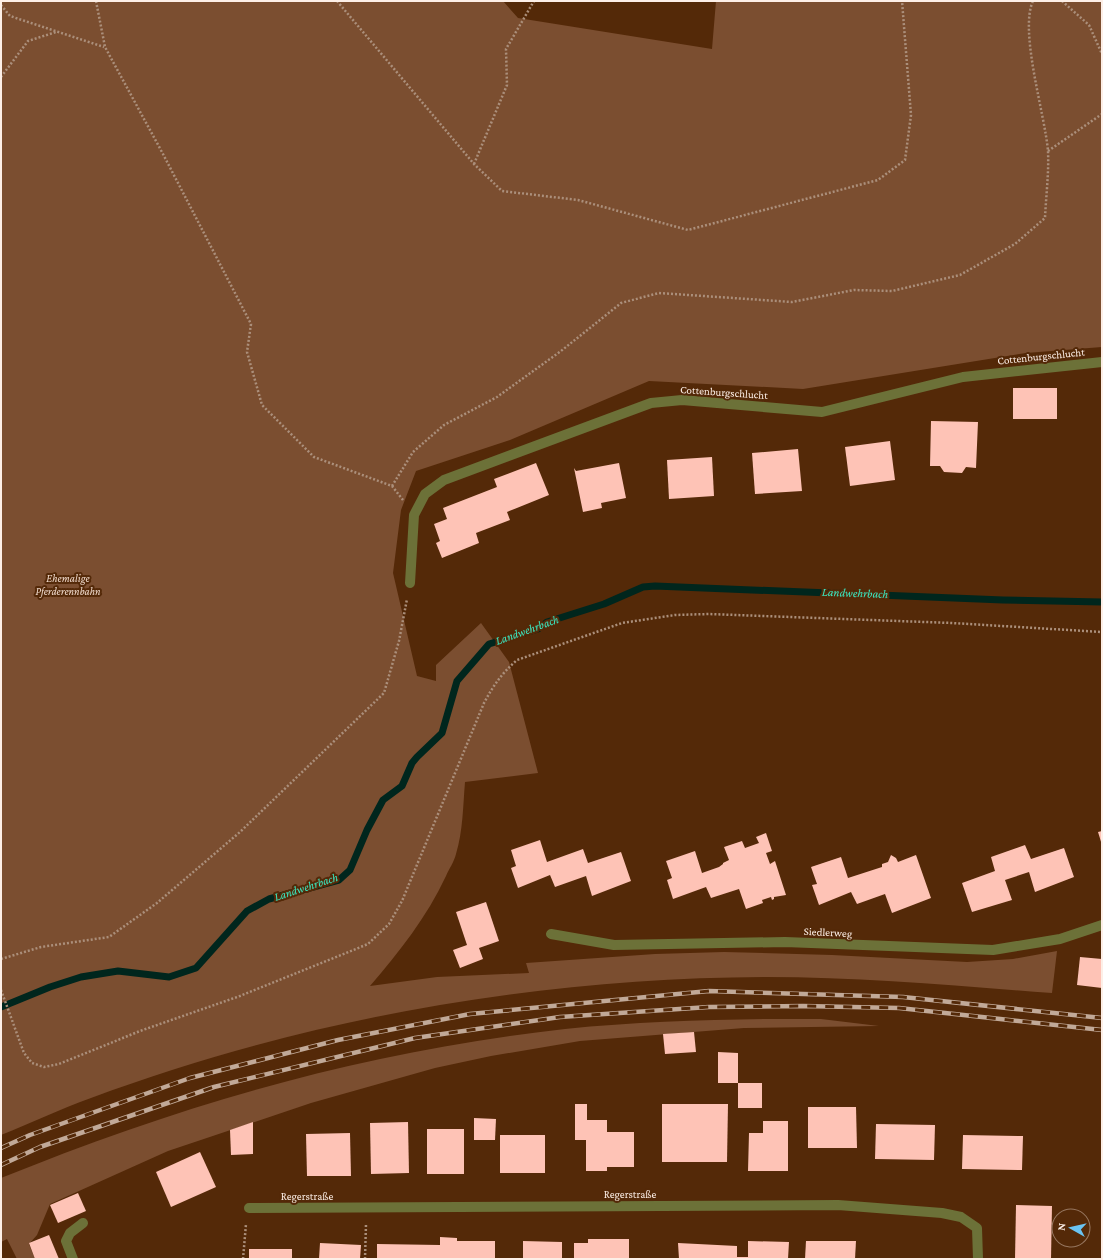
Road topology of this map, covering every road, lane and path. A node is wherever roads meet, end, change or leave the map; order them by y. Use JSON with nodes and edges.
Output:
{"nodes":[{"id":1,"x":96,"y":1,"type":"edge"},
{"id":2,"x":337,"y":1,"type":"edge"},
{"id":3,"x":534,"y":1,"type":"edge"},
{"id":4,"x":902,"y":1,"type":"edge"},
{"id":5,"x":1033,"y":1,"type":"edge"},
{"id":6,"x":1062,"y":1,"type":"edge"},
{"id":7,"x":1,"y":5,"type":"edge"},
{"id":8,"x":57,"y":31,"type":"junction"},
{"id":9,"x":105,"y":47,"type":"junction"},
{"id":10,"x":1102,"y":54,"type":"edge"},
{"id":11,"x":1,"y":78,"type":"edge"},
{"id":12,"x":1102,"y":114,"type":"edge"},
{"id":13,"x":1048,"y":151,"type":"junction"},
{"id":14,"x":474,"y":164,"type":"junction"},
{"id":15,"x":1102,"y":362,"type":"edge"},
{"id":16,"x":392,"y":486,"type":"junction"},
{"id":17,"x":414,"y":515,"type":"junction"},
{"id":18,"x":410,"y":583,"type":"joint"},
{"id":19,"x":1102,"y":632,"type":"edge"},
{"id":20,"x":1102,"y":925,"type":"edge"},
{"id":21,"x":551,"y":934,"type":"dead end"},
{"id":22,"x":1,"y":959,"type":"edge"},
{"id":23,"x":1,"y":990,"type":"edge"},
{"id":24,"x":249,"y":1208,"type":"joint"},
{"id":25,"x":366,"y":1208,"type":"junction"},
{"id":26,"x":83,"y":1223,"type":"dead end"},
{"id":27,"x":73,"y":1259,"type":"edge"},
{"id":28,"x":243,"y":1259,"type":"edge"},
{"id":29,"x":365,"y":1259,"type":"edge"},
{"id":30,"x":978,"y":1259,"type":"edge"}],
"edges":[{"from":1,"to":9,"type":"path"},
{"from":2,"to":14,"type":"path"},
{"from":3,"to":14,"type":"path"},
{"from":4,"to":14,"type":"path"},
{"from":5,"to":13,"type":"path"},
{"from":6,"to":10,"type":"path"},
{"from":7,"to":8,"type":"path"},
{"from":8,"to":9,"type":"path"},
{"from":8,"to":11,"type":"path"},
{"from":9,"to":16,"type":"path"},
{"from":12,"to":13,"type":"path"},
{"from":13,"to":16,"type":"path"},
{"from":15,"to":17,"type":"street","name":"Cottenburgschlucht"},
{"from":16,"to":17,"type":"path"},
{"from":17,"to":18,"type":"street","name":"Cottenburgschlucht"},
{"from":18,"to":22,"type":"path"},
{"from":19,"to":23,"type":"path"},
{"from":20,"to":21,"type":"street","name":"Siedlerweg"},
{"from":24,"to":25,"type":"street","name":"Regerstraße"},
{"from":24,"to":28,"type":"path"},
{"from":25,"to":29,"type":"path"},
{"from":25,"to":30,"type":"street","name":"Regerstraße"},
{"from":26,"to":27,"type":"street"}]}
